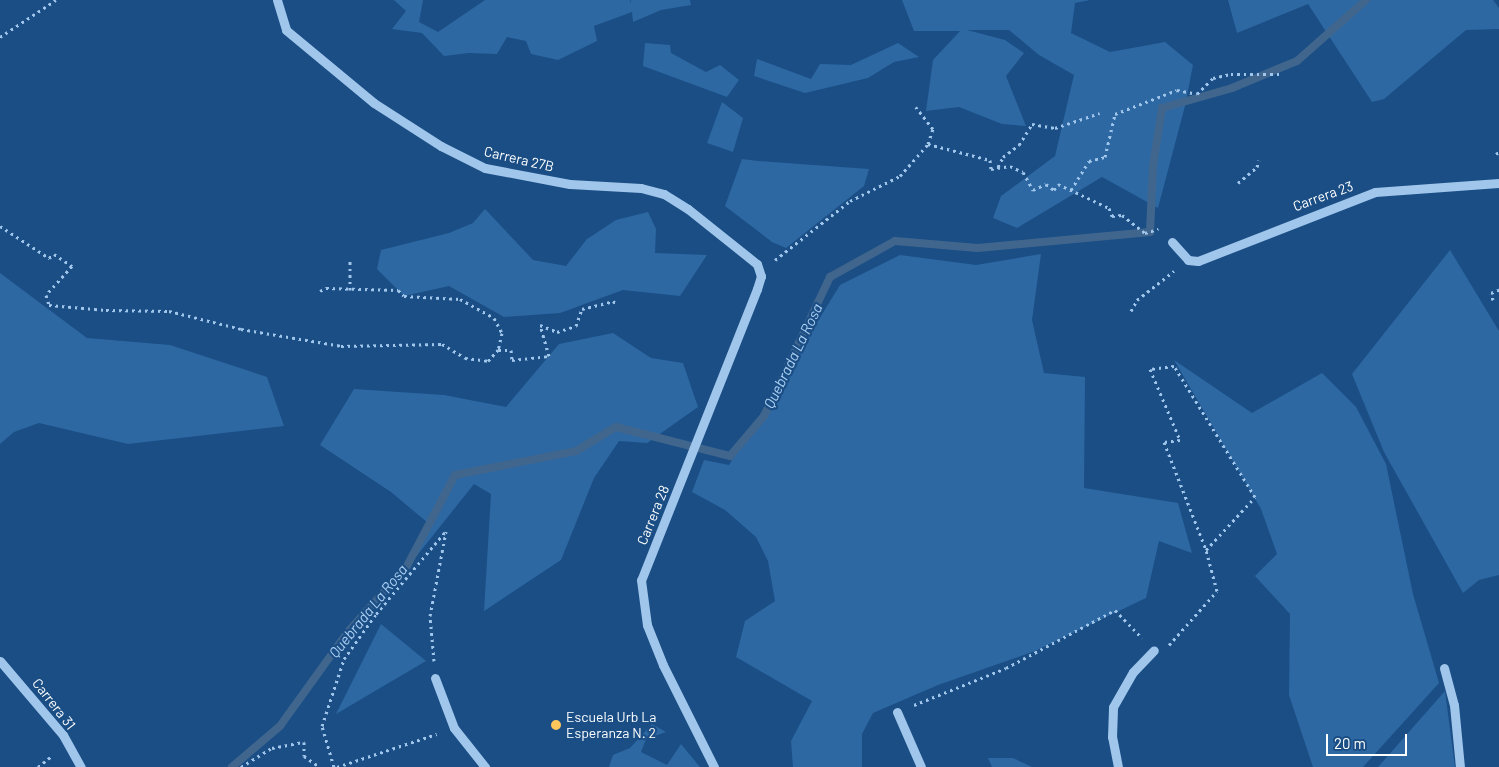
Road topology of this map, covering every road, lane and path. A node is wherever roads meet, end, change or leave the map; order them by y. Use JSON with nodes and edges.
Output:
{"nodes":[{"id":1,"x":56,"y":0,"type":"edge"},
{"id":2,"x":277,"y":0,"type":"edge"},
{"id":3,"x":0,"y":37,"type":"edge"},
{"id":4,"x":1282,"y":74,"type":"dead end"},
{"id":5,"x":916,"y":107,"type":"dead end"},
{"id":6,"x":1100,"y":113,"type":"dead end"},
{"id":7,"x":928,"y":144,"type":"junction"},
{"id":8,"x":1259,"y":160,"type":"dead end"},
{"id":9,"x":998,"y":168,"type":"junction"},
{"id":10,"x":1238,"y":183,"type":"dead end"},
{"id":11,"x":1499,"y":183,"type":"edge"},
{"id":12,"x":1071,"y":190,"type":"junction"},
{"id":13,"x":0,"y":226,"type":"edge"},
{"id":14,"x":1174,"y":244,"type":"joint"},
{"id":15,"x":350,"y":259,"type":"dead end"},
{"id":16,"x":1192,"y":261,"type":"junction"},
{"id":17,"x":761,"y":271,"type":"junction"},
{"id":18,"x":350,"y":290,"type":"junction"},
{"id":19,"x":1499,"y":290,"type":"edge"},
{"id":20,"x":320,"y":291,"type":"dead end"},
{"id":21,"x":1493,"y":300,"type":"dead end"},
{"id":22,"x":618,"y":305,"type":"dead end"},
{"id":23,"x":1130,"y":311,"type":"dead end"},
{"id":24,"x":498,"y":350,"type":"junction"},
{"id":25,"x":1206,"y":550,"type":"junction"},
{"id":26,"x":1154,"y":650,"type":"junction"},
{"id":27,"x":0,"y":661,"type":"edge"},
{"id":28,"x":1444,"y":668,"type":"dead end"},
{"id":29,"x":435,"y":678,"type":"joint"},
{"id":30,"x":897,"y":712,"type":"joint"},
{"id":31,"x":454,"y":728,"type":"junction"},
{"id":32,"x":81,"y":767,"type":"edge"},
{"id":33,"x":241,"y":767,"type":"edge"},
{"id":34,"x":320,"y":767,"type":"edge"},
{"id":35,"x":336,"y":767,"type":"edge"},
{"id":36,"x":485,"y":767,"type":"edge"},
{"id":37,"x":714,"y":767,"type":"edge"},
{"id":38,"x":921,"y":767,"type":"edge"},
{"id":39,"x":1118,"y":767,"type":"edge"},
{"id":40,"x":1460,"y":767,"type":"edge"}],
"edges":[{"from":1,"to":3,"type":"path"},
{"from":2,"to":17,"type":"street","name":"Carrera 27B"},
{"from":4,"to":12,"type":"path"},
{"from":5,"to":7,"type":"path"},
{"from":6,"to":9,"type":"path"},
{"from":7,"to":9,"type":"path"},
{"from":7,"to":17,"type":"path"},
{"from":8,"to":10,"type":"path"},
{"from":9,"to":12,"type":"path"},
{"from":11,"to":16,"type":"street","name":"Carrera 23"},
{"from":12,"to":14,"type":"path"},
{"from":13,"to":24,"type":"path"},
{"from":14,"to":16,"type":"street"},
{"from":15,"to":18,"type":"path"},
{"from":16,"to":23,"type":"path"},
{"from":17,"to":37,"type":"street","name":"Carrera 28"},
{"from":18,"to":20,"type":"path"},
{"from":18,"to":24,"type":"path"},
{"from":19,"to":21,"type":"path"},
{"from":22,"to":24,"type":"path"},
{"from":25,"to":25,"type":"path"},
{"from":25,"to":26,"type":"path"},
{"from":26,"to":30,"type":"path"},
{"from":26,"to":39,"type":"street"},
{"from":27,"to":32,"type":"street","name":"Carrera 31"},
{"from":28,"to":40,"type":"street"},
{"from":29,"to":31,"type":"street"},
{"from":29,"to":35,"type":"path"},
{"from":30,"to":38,"type":"street"},
{"from":31,"to":35,"type":"path"},
{"from":31,"to":36,"type":"street"},
{"from":33,"to":34,"type":"path"}]}
